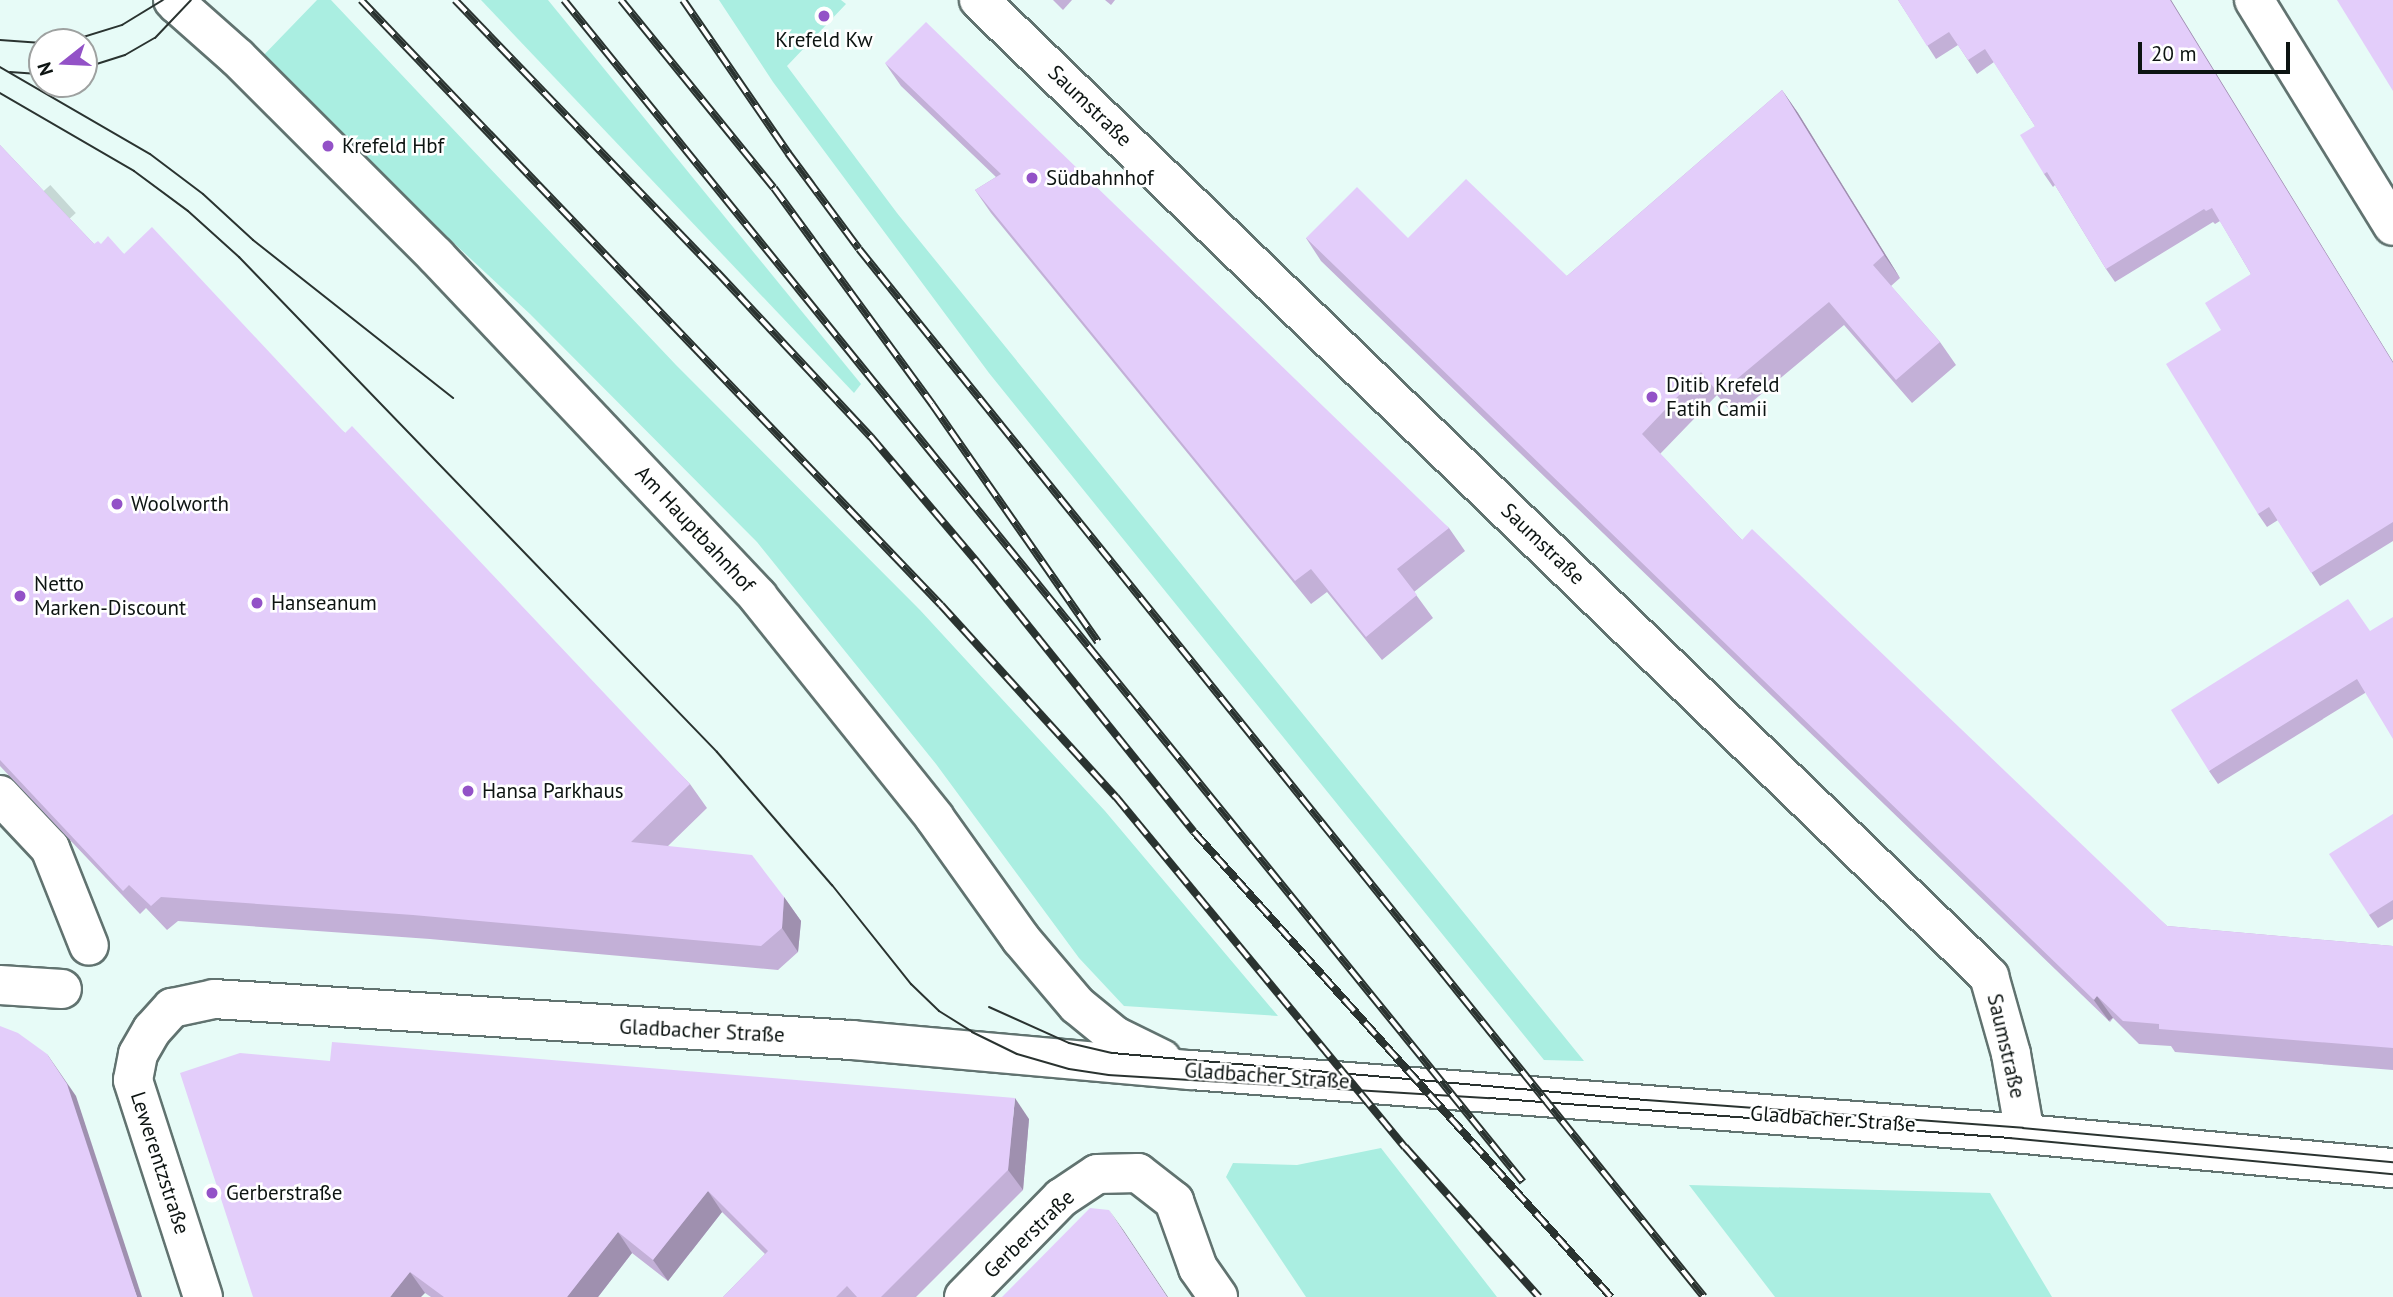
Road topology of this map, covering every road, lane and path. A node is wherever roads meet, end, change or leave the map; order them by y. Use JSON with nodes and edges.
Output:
{"nodes":[{"id":1,"x":979,"y":0,"type":"edge"},
{"id":2,"x":2254,"y":0,"type":"edge"},
{"id":3,"x":177,"y":1,"type":"edge"},
{"id":4,"x":2393,"y":226,"type":"edge"},
{"id":5,"x":0,"y":795,"type":"edge"},
{"id":6,"x":89,"y":946,"type":"dead end"},
{"id":7,"x":0,"y":985,"type":"edge"},
{"id":8,"x":62,"y":989,"type":"dead end"},
{"id":9,"x":152,"y":1030,"type":"joint"},
{"id":10,"x":1191,"y":1070,"type":"junction"},
{"id":11,"x":2025,"y":1135,"type":"junction"},
{"id":12,"x":2393,"y":1168,"type":"edge"},
{"id":13,"x":203,"y":1297,"type":"edge"},
{"id":14,"x":964,"y":1297,"type":"edge"},
{"id":15,"x":1218,"y":1297,"type":"edge"}],
"edges":[{"from":1,"to":11,"type":"street","name":"Saumstraße"},
{"from":2,"to":4,"type":"street"},
{"from":3,"to":10,"type":"street","name":"Am Hauptbahnhof"},
{"from":5,"to":6,"type":"street"},
{"from":7,"to":8,"type":"street"},
{"from":9,"to":10,"type":"street","name":"Gladbacher Straße"},
{"from":9,"to":13,"type":"street","name":"Lewerentzstraße"},
{"from":10,"to":11,"type":"street","name":"Gladbacher Straße"},
{"from":11,"to":12,"type":"street","name":"Gladbacher Straße"},
{"from":14,"to":15,"type":"street","name":"Gerberstraße"}]}
